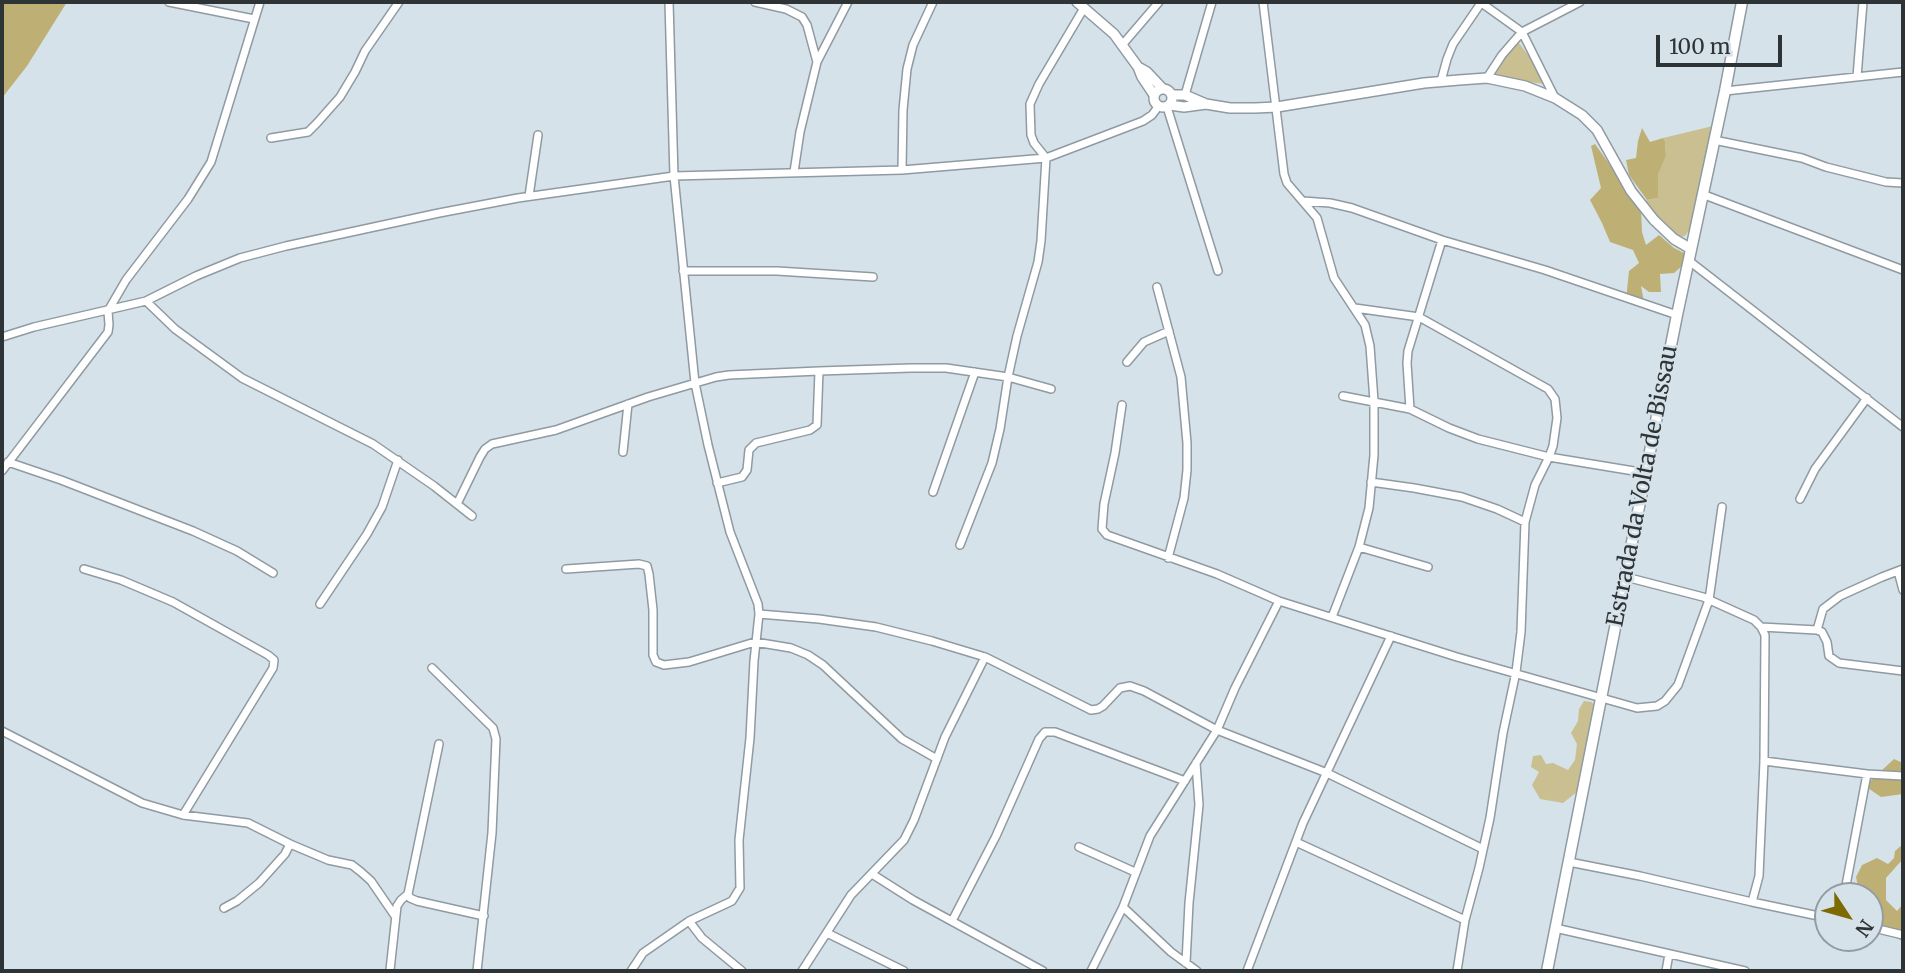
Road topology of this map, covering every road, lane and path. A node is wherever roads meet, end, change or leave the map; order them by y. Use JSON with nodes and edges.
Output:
{"nodes":[{"id":1,"x":169,"y":2,"type":"edge"},
{"id":2,"x":260,"y":2,"type":"edge"},
{"id":3,"x":399,"y":2,"type":"edge"},
{"id":4,"x":669,"y":2,"type":"edge"},
{"id":5,"x":755,"y":2,"type":"edge"},
{"id":6,"x":848,"y":2,"type":"edge"},
{"id":7,"x":933,"y":2,"type":"edge"},
{"id":8,"x":1159,"y":2,"type":"edge"},
{"id":9,"x":1212,"y":2,"type":"edge"},
{"id":10,"x":1263,"y":2,"type":"edge"},
{"id":11,"x":1481,"y":2,"type":"edge"},
{"id":12,"x":1580,"y":2,"type":"edge"},
{"id":13,"x":1742,"y":2,"type":"edge"},
{"id":14,"x":1863,"y":2,"type":"edge"},
{"id":15,"x":1081,"y":5,"type":"edge"},
{"id":16,"x":254,"y":19,"type":"junction"},
{"id":17,"x":1522,"y":32,"type":"junction"},
{"id":18,"x":1122,"y":44,"type":"junction"},
{"id":19,"x":817,"y":62,"type":"junction"},
{"id":20,"x":1138,"y":67,"type":"junction"},
{"id":21,"x":1903,"y":72,"type":"edge"},
{"id":22,"x":1857,"y":77,"type":"junction"},
{"id":23,"x":1486,"y":78,"type":"junction"},
{"id":24,"x":1441,"y":81,"type":"junction"},
{"id":25,"x":1725,"y":91,"type":"junction"},
{"id":26,"x":1185,"y":95,"type":"junction"},
{"id":27,"x":1555,"y":98,"type":"junction"},
{"id":28,"x":1166,"y":100,"type":"junction"},
{"id":29,"x":1206,"y":104,"type":"junction"},
{"id":30,"x":1277,"y":107,"type":"junction"},
{"id":31,"x":538,"y":135,"type":"dead end"},
{"id":32,"x":271,"y":138,"type":"dead end"},
{"id":33,"x":1714,"y":140,"type":"junction"},
{"id":34,"x":1046,"y":158,"type":"junction"},
{"id":35,"x":902,"y":170,"type":"junction"},
{"id":36,"x":794,"y":172,"type":"junction"},
{"id":37,"x":674,"y":176,"type":"junction"},
{"id":38,"x":1903,"y":183,"type":"edge"},
{"id":39,"x":1702,"y":194,"type":"junction"},
{"id":40,"x":529,"y":196,"type":"junction"},
{"id":41,"x":1303,"y":201,"type":"junction"},
{"id":42,"x":1442,"y":240,"type":"junction"},
{"id":43,"x":1689,"y":255,"type":"junction"},
{"id":44,"x":1903,"y":270,"type":"edge"},
{"id":45,"x":683,"y":271,"type":"junction"},
{"id":46,"x":1218,"y":271,"type":"dead end"},
{"id":47,"x":873,"y":277,"type":"dead end"},
{"id":48,"x":1157,"y":288,"type":"dead end"},
{"id":49,"x":146,"y":301,"type":"junction"},
{"id":50,"x":1354,"y":308,"type":"junction"},
{"id":51,"x":108,"y":311,"type":"junction"},
{"id":52,"x":1676,"y":315,"type":"junction"},
{"id":53,"x":1419,"y":317,"type":"junction"},
{"id":54,"x":1169,"y":331,"type":"junction"},
{"id":55,"x":2,"y":337,"type":"edge"},
{"id":56,"x":1127,"y":362,"type":"dead end"},
{"id":57,"x":819,"y":371,"type":"junction"},
{"id":58,"x":975,"y":372,"type":"junction"},
{"id":59,"x":1008,"y":377,"type":"junction"},
{"id":60,"x":695,"y":383,"type":"junction"},
{"id":61,"x":1051,"y":389,"type":"dead end"},
{"id":62,"x":1343,"y":396,"type":"dead end"},
{"id":63,"x":1867,"y":398,"type":"junction"},
{"id":64,"x":1374,"y":401,"type":"junction"},
{"id":65,"x":628,"y":404,"type":"junction"},
{"id":66,"x":1122,"y":405,"type":"dead end"},
{"id":67,"x":1410,"y":409,"type":"junction"},
{"id":68,"x":1903,"y":427,"type":"edge"},
{"id":69,"x":623,"y":452,"type":"dead end"},
{"id":70,"x":1549,"y":457,"type":"junction"},
{"id":71,"x":398,"y":460,"type":"junction"},
{"id":72,"x":8,"y":462,"type":"junction"},
{"id":73,"x":2,"y":471,"type":"edge"},
{"id":74,"x":1646,"y":473,"type":"junction"},
{"id":75,"x":1371,"y":482,"type":"junction"},
{"id":76,"x":717,"y":483,"type":"junction"},
{"id":77,"x":933,"y":492,"type":"dead end"},
{"id":78,"x":1800,"y":499,"type":"dead end"},
{"id":79,"x":457,"y":504,"type":"junction"},
{"id":80,"x":1722,"y":507,"type":"dead end"},
{"id":81,"x":472,"y":516,"type":"dead end"},
{"id":82,"x":1525,"y":522,"type":"junction"},
{"id":83,"x":960,"y":545,"type":"dead end"},
{"id":84,"x":1359,"y":547,"type":"junction"},
{"id":85,"x":1168,"y":558,"type":"junction"},
{"id":86,"x":1428,"y":567,"type":"dead end"},
{"id":87,"x":84,"y":569,"type":"dead end"},
{"id":88,"x":566,"y":569,"type":"dead end"},
{"id":89,"x":1900,"y":570,"type":"edge"},
{"id":90,"x":273,"y":573,"type":"dead end"},
{"id":91,"x":1626,"y":578,"type":"junction"},
{"id":92,"x":1903,"y":590,"type":"edge"},
{"id":93,"x":1709,"y":600,"type":"junction"},
{"id":94,"x":1279,"y":601,"type":"junction"},
{"id":95,"x":320,"y":604,"type":"dead end"},
{"id":96,"x":759,"y":614,"type":"junction"},
{"id":97,"x":1332,"y":617,"type":"junction"},
{"id":98,"x":1761,"y":627,"type":"junction"},
{"id":99,"x":1817,"y":630,"type":"junction"},
{"id":100,"x":1391,"y":636,"type":"junction"},
{"id":101,"x":755,"y":642,"type":"junction"},
{"id":102,"x":985,"y":657,"type":"junction"},
{"id":103,"x":432,"y":668,"type":"dead end"},
{"id":104,"x":1903,"y":671,"type":"edge"},
{"id":105,"x":1517,"y":672,"type":"junction"},
{"id":106,"x":1602,"y":698,"type":"junction"},
{"id":107,"x":1217,"y":730,"type":"junction"},
{"id":108,"x":2,"y":731,"type":"edge"},
{"id":109,"x":439,"y":744,"type":"dead end"},
{"id":110,"x":937,"y":760,"type":"junction"},
{"id":111,"x":1764,"y":761,"type":"junction"},
{"id":112,"x":1196,"y":763,"type":"junction"},
{"id":113,"x":1327,"y":773,"type":"junction"},
{"id":114,"x":1867,"y":774,"type":"junction"},
{"id":115,"x":1903,"y":776,"type":"edge"},
{"id":116,"x":1185,"y":781,"type":"junction"},
{"id":117,"x":183,"y":815,"type":"junction"},
{"id":118,"x":1296,"y":842,"type":"junction"},
{"id":119,"x":290,"y":844,"type":"junction"},
{"id":120,"x":1079,"y":847,"type":"dead end"},
{"id":121,"x":1483,"y":849,"type":"junction"},
{"id":122,"x":1569,"y":862,"type":"junction"},
{"id":123,"x":1135,"y":872,"type":"junction"},
{"id":124,"x":872,"y":874,"type":"junction"},
{"id":125,"x":1847,"y":882,"type":"edge"},
{"id":126,"x":408,"y":894,"type":"junction"},
{"id":127,"x":1752,"y":902,"type":"junction"},
{"id":128,"x":1123,"y":907,"type":"junction"},
{"id":129,"x":224,"y":908,"type":"dead end"},
{"id":130,"x":1814,"y":915,"type":"edge"},
{"id":131,"x":395,"y":916,"type":"junction"},
{"id":132,"x":484,"y":916,"type":"junction"},
{"id":133,"x":1465,"y":920,"type":"junction"},
{"id":134,"x":688,"y":921,"type":"junction"},
{"id":135,"x":952,"y":921,"type":"junction"},
{"id":136,"x":1555,"y":928,"type":"junction"},
{"id":137,"x":1884,"y":930,"type":"edge"},
{"id":138,"x":827,"y":933,"type":"junction"},
{"id":139,"x":1903,"y":933,"type":"edge"},
{"id":140,"x":1669,"y":954,"type":"junction"},
{"id":141,"x":1186,"y":963,"type":"junction"},
{"id":142,"x":390,"y":970,"type":"edge"},
{"id":143,"x":477,"y":971,"type":"edge"},
{"id":144,"x":631,"y":971,"type":"edge"},
{"id":145,"x":743,"y":971,"type":"edge"},
{"id":146,"x":802,"y":971,"type":"edge"},
{"id":147,"x":904,"y":971,"type":"edge"},
{"id":148,"x":1043,"y":971,"type":"edge"},
{"id":149,"x":1091,"y":971,"type":"edge"},
{"id":150,"x":1197,"y":971,"type":"edge"},
{"id":151,"x":1247,"y":971,"type":"edge"},
{"id":152,"x":1457,"y":971,"type":"edge"},
{"id":153,"x":1547,"y":971,"type":"edge"},
{"id":154,"x":1666,"y":971,"type":"edge"},
{"id":155,"x":1745,"y":971,"type":"edge"}],
"edges":[{"from":1,"to":16,"type":"street"},
{"from":2,"to":16,"type":"street"},
{"from":3,"to":32,"type":"street"},
{"from":4,"to":37,"type":"street"},
{"from":5,"to":19,"type":"street"},
{"from":6,"to":19,"type":"street"},
{"from":7,"to":35,"type":"street"},
{"from":8,"to":18,"type":"street"},
{"from":9,"to":26,"type":"street"},
{"from":10,"to":30,"type":"street"},
{"from":11,"to":17,"type":"street"},
{"from":11,"to":24,"type":"street"},
{"from":12,"to":17,"type":"street"},
{"from":13,"to":25,"type":"main road","name":"Estrada da Volta de Bissau"},
{"from":14,"to":22,"type":"street"},
{"from":15,"to":18,"type":"street"},
{"from":15,"to":34,"type":"street"},
{"from":16,"to":51,"type":"street"},
{"from":17,"to":23,"type":"street"},
{"from":17,"to":27,"type":"street"},
{"from":18,"to":20,"type":"street"},
{"from":19,"to":36,"type":"street"},
{"from":20,"to":28,"type":"street"},
{"from":20,"to":28,"type":"street"},
{"from":21,"to":22,"type":"street"},
{"from":22,"to":25,"type":"street"},
{"from":23,"to":24,"type":"street"},
{"from":23,"to":27,"type":"street"},
{"from":24,"to":30,"type":"street"},
{"from":25,"to":33,"type":"main road","name":"Estrada da Volta de Bissau"},
{"from":26,"to":28,"type":"street"},
{"from":26,"to":29,"type":"street"},
{"from":27,"to":43,"type":"street"},
{"from":28,"to":29,"type":"street"},
{"from":28,"to":34,"type":"street"},
{"from":28,"to":46,"type":"street"},
{"from":29,"to":30,"type":"street"},
{"from":30,"to":41,"type":"street"},
{"from":31,"to":40,"type":"street"},
{"from":33,"to":38,"type":"street"},
{"from":33,"to":39,"type":"main road","name":"Estrada da Volta de Bissau"},
{"from":34,"to":35,"type":"street"},
{"from":34,"to":59,"type":"street"},
{"from":35,"to":36,"type":"street"},
{"from":36,"to":37,"type":"street"},
{"from":37,"to":40,"type":"street"},
{"from":37,"to":45,"type":"street"},
{"from":39,"to":43,"type":"main road","name":"Estrada da Volta de Bissau"},
{"from":39,"to":44,"type":"street"},
{"from":40,"to":49,"type":"street"},
{"from":41,"to":42,"type":"street"},
{"from":41,"to":50,"type":"street"},
{"from":42,"to":52,"type":"street"},
{"from":42,"to":53,"type":"street"},
{"from":43,"to":52,"type":"main road","name":"Estrada da Volta de Bissau"},
{"from":43,"to":63,"type":"street"},
{"from":45,"to":47,"type":"street"},
{"from":45,"to":60,"type":"street"},
{"from":48,"to":54,"type":"street"},
{"from":49,"to":51,"type":"street"},
{"from":49,"to":71,"type":"street"},
{"from":50,"to":53,"type":"street"},
{"from":50,"to":64,"type":"street"},
{"from":51,"to":55,"type":"street"},
{"from":51,"to":72,"type":"street"},
{"from":52,"to":74,"type":"main road","name":"Estrada da Volta de Bissau"},
{"from":53,"to":67,"type":"street"},
{"from":53,"to":70,"type":"street"},
{"from":54,"to":56,"type":"street"},
{"from":54,"to":85,"type":"street"},
{"from":57,"to":58,"type":"street"},
{"from":57,"to":60,"type":"street"},
{"from":57,"to":76,"type":"street"},
{"from":58,"to":59,"type":"street"},
{"from":58,"to":77,"type":"street"},
{"from":59,"to":61,"type":"street"},
{"from":59,"to":83,"type":"street"},
{"from":60,"to":65,"type":"street"},
{"from":60,"to":76,"type":"street"},
{"from":62,"to":64,"type":"street"},
{"from":63,"to":68,"type":"street"},
{"from":63,"to":78,"type":"street"},
{"from":64,"to":67,"type":"street"},
{"from":64,"to":75,"type":"street"},
{"from":65,"to":69,"type":"street"},
{"from":65,"to":79,"type":"street"},
{"from":66,"to":85,"type":"street"},
{"from":67,"to":70,"type":"street"},
{"from":70,"to":74,"type":"street"},
{"from":70,"to":82,"type":"street"},
{"from":71,"to":79,"type":"street"},
{"from":71,"to":95,"type":"street"},
{"from":72,"to":73,"type":"street"},
{"from":72,"to":90,"type":"street"},
{"from":74,"to":91,"type":"main road","name":"Estrada da Volta de Bissau"},
{"from":75,"to":82,"type":"street"},
{"from":75,"to":84,"type":"street"},
{"from":76,"to":96,"type":"street"},
{"from":79,"to":81,"type":"street"},
{"from":80,"to":93,"type":"street"},
{"from":82,"to":105,"type":"street"},
{"from":84,"to":86,"type":"street"},
{"from":84,"to":97,"type":"street"},
{"from":85,"to":94,"type":"street"},
{"from":87,"to":117,"type":"street"},
{"from":88,"to":101,"type":"street"},
{"from":89,"to":92,"type":"street"},
{"from":89,"to":99,"type":"street"},
{"from":91,"to":93,"type":"street"},
{"from":91,"to":106,"type":"main road","name":"Estrada da Volta de Bissau"},
{"from":93,"to":98,"type":"street"},
{"from":93,"to":106,"type":"street"},
{"from":94,"to":97,"type":"street"},
{"from":94,"to":107,"type":"street"},
{"from":96,"to":101,"type":"street"},
{"from":96,"to":102,"type":"street"},
{"from":97,"to":100,"type":"street"},
{"from":98,"to":99,"type":"street"},
{"from":98,"to":111,"type":"street"},
{"from":99,"to":104,"type":"street"},
{"from":100,"to":105,"type":"street"},
{"from":100,"to":113,"type":"street"},
{"from":101,"to":110,"type":"street"},
{"from":101,"to":134,"type":"street"},
{"from":102,"to":107,"type":"street"},
{"from":102,"to":110,"type":"street"},
{"from":103,"to":132,"type":"street"},
{"from":105,"to":106,"type":"street"},
{"from":105,"to":121,"type":"street"},
{"from":106,"to":122,"type":"main road","name":"Estrada da Volta de Bissau"},
{"from":107,"to":112,"type":"street"},
{"from":107,"to":113,"type":"street"},
{"from":108,"to":117,"type":"street"},
{"from":109,"to":126,"type":"street"},
{"from":110,"to":124,"type":"street"},
{"from":111,"to":114,"type":"street"},
{"from":111,"to":127,"type":"street"},
{"from":112,"to":116,"type":"street"},
{"from":112,"to":141,"type":"street"},
{"from":113,"to":118,"type":"street"},
{"from":113,"to":121,"type":"street"},
{"from":114,"to":115,"type":"street"},
{"from":114,"to":125,"type":"street"},
{"from":116,"to":123,"type":"street"},
{"from":116,"to":135,"type":"street"},
{"from":117,"to":119,"type":"street"},
{"from":118,"to":133,"type":"street"},
{"from":118,"to":151,"type":"street"},
{"from":119,"to":129,"type":"street"},
{"from":119,"to":131,"type":"street"},
{"from":120,"to":123,"type":"street"},
{"from":121,"to":133,"type":"street"},
{"from":122,"to":127,"type":"street"},
{"from":122,"to":136,"type":"main road","name":"Estrada da Volta de Bissau"},
{"from":123,"to":128,"type":"street"},
{"from":124,"to":135,"type":"street"},
{"from":124,"to":138,"type":"street"},
{"from":126,"to":131,"type":"street"},
{"from":126,"to":132,"type":"street"},
{"from":127,"to":130,"type":"street"},
{"from":128,"to":141,"type":"street"},
{"from":128,"to":149,"type":"street"},
{"from":131,"to":142,"type":"street"},
{"from":132,"to":143,"type":"street"},
{"from":133,"to":152,"type":"street"},
{"from":134,"to":144,"type":"street"},
{"from":134,"to":145,"type":"street"},
{"from":135,"to":148,"type":"street"},
{"from":136,"to":140,"type":"street"},
{"from":136,"to":153,"type":"main road","name":"Estrada da Volta de Bissau"},
{"from":137,"to":139,"type":"street"},
{"from":138,"to":146,"type":"street"},
{"from":138,"to":147,"type":"street"},
{"from":140,"to":154,"type":"street"},
{"from":140,"to":155,"type":"street"},
{"from":141,"to":150,"type":"street"}]}
